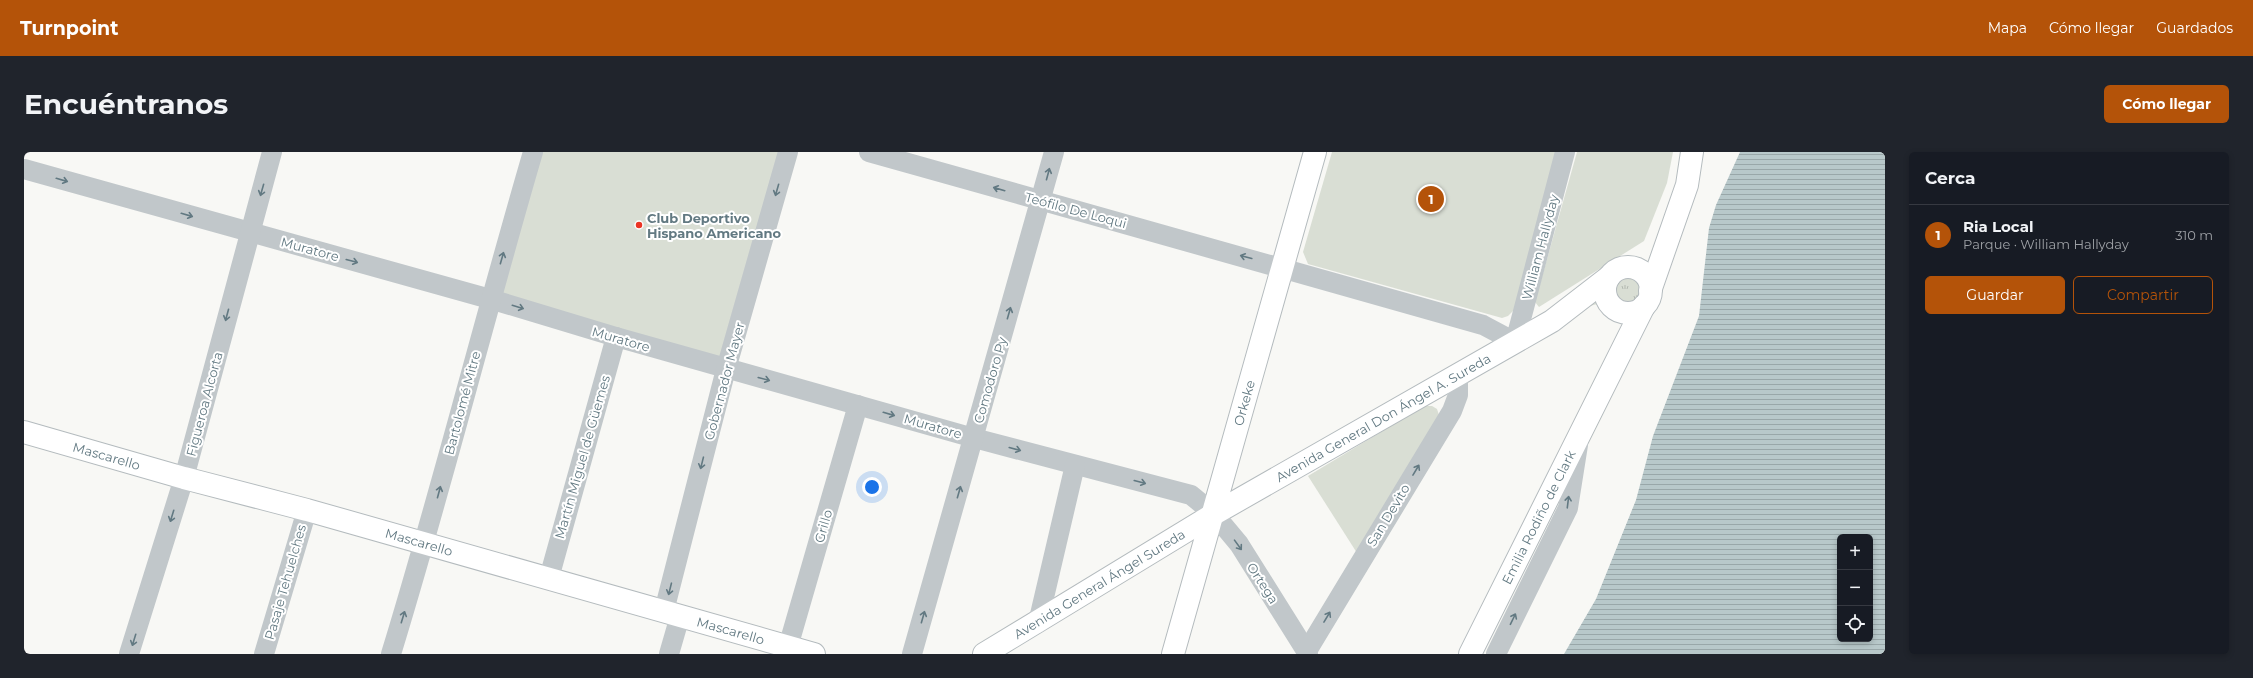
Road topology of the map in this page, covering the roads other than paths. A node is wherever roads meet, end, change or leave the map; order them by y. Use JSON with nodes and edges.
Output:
{"nodes":[{"id":1,"x":272,"y":152,"type":"edge"},
{"id":2,"x":533,"y":152,"type":"edge"},
{"id":3,"x":788,"y":152,"type":"edge"},
{"id":4,"x":869,"y":152,"type":"edge"},
{"id":5,"x":1054,"y":152,"type":"edge"},
{"id":6,"x":1315,"y":152,"type":"edge"},
{"id":7,"x":1565,"y":152,"type":"edge"},
{"id":8,"x":1692,"y":152,"type":"edge"},
{"id":9,"x":24,"y":169,"type":"edge"},
{"id":10,"x":1041,"y":201,"type":"junction"},
{"id":11,"x":1678,"y":212,"type":"junction"},
{"id":12,"x":250,"y":233,"type":"junction"},
{"id":13,"x":1284,"y":268,"type":"junction"},
{"id":14,"x":1616,"y":272,"type":"junction"},
{"id":15,"x":1647,"y":298,"type":"junction"},
{"id":16,"x":490,"y":299,"type":"junction"},
{"id":17,"x":1615,"y":309,"type":"junction"},
{"id":18,"x":1552,"y":321,"type":"junction"},
{"id":19,"x":616,"y":337,"type":"junction"},
{"id":20,"x":1516,"y":342,"type":"junction"},
{"id":21,"x":726,"y":369,"type":"junction"},
{"id":22,"x":1458,"y":376,"type":"junction"},
{"id":23,"x":1608,"y":381,"type":"junction"},
{"id":24,"x":858,"y":405,"type":"junction"},
{"id":25,"x":24,"y":432,"type":"edge"},
{"id":26,"x":1579,"y":435,"type":"junction"},
{"id":27,"x":974,"y":438,"type":"junction"},
{"id":28,"x":1075,"y":465,"type":"junction"},
{"id":29,"x":184,"y":478,"type":"junction"},
{"id":30,"x":307,"y":510,"type":"junction"},
{"id":31,"x":1214,"y":514,"type":"junction"},
{"id":32,"x":425,"y":544,"type":"junction"},
{"id":33,"x":548,"y":578,"type":"junction"},
{"id":34,"x":672,"y":613,"type":"junction"},
{"id":35,"x":1038,"y":623,"type":"junction"},
{"id":36,"x":788,"y":647,"type":"junction"},
{"id":37,"x":1308,"y":652,"type":"edge"},
{"id":38,"x":130,"y":654,"type":"edge"},
{"id":39,"x":264,"y":654,"type":"edge"},
{"id":40,"x":391,"y":654,"type":"edge"},
{"id":41,"x":669,"y":654,"type":"edge"},
{"id":42,"x":814,"y":654,"type":"edge"},
{"id":43,"x":912,"y":654,"type":"edge"},
{"id":44,"x":984,"y":654,"type":"edge"},
{"id":45,"x":1173,"y":654,"type":"edge"},
{"id":46,"x":1470,"y":654,"type":"edge"},
{"id":47,"x":1496,"y":654,"type":"edge"}],
"edges":[{"from":1,"to":12,"type":"street","name":"Figueroa Alcorta","one_way":true},
{"from":16,"to":2,"type":"street","name":"Bartolomé Mitre","one_way":true},
{"from":3,"to":21,"type":"street","name":"Gobernador Mayer","one_way":true},
{"from":10,"to":4,"type":"street","name":"Teófilo De Loqui","one_way":true},
{"from":10,"to":5,"type":"street","name":"Comodoro Py","one_way":true},
{"from":6,"to":13,"type":"main road","name":"Orkeke"},
{"from":7,"to":20,"type":"street","name":"William Hallyday"},
{"from":8,"to":11,"type":"main road"},
{"from":9,"to":12,"type":"street","name":"Muratore","one_way":true},
{"from":13,"to":10,"type":"street","name":"Teófilo De Loqui","one_way":true},
{"from":27,"to":10,"type":"street","name":"Comodoro Py","one_way":true},
{"from":11,"to":14,"type":"main road","name":"Avenida General Don Ángel A. Sureda"},
{"from":11,"to":15,"type":"main road","name":"Emilia Rodiño de Clark"},
{"from":12,"to":16,"type":"street","name":"Muratore","one_way":true},
{"from":12,"to":29,"type":"street","name":"Figueroa Alcorta","one_way":true},
{"from":13,"to":20,"type":"street","name":"Teófilo De Loqui"},
{"from":13,"to":31,"type":"main road","name":"Orkeke"},
{"from":14,"to":15,"type":"main road"},
{"from":14,"to":17,"type":"main road"},
{"from":14,"to":18,"type":"main road","name":"Avenida General Don Ángel A. Sureda"},
{"from":15,"to":17,"type":"main road"},
{"from":15,"to":23,"type":"main road","name":"Emilia Rodiño de Clark"},
{"from":16,"to":19,"type":"street","name":"Muratore","one_way":true},
{"from":32,"to":16,"type":"street","name":"Bartolomé Mitre","one_way":true},
{"from":17,"to":18,"type":"main road","name":"Avenida General Don Ángel A. Sureda"},
{"from":17,"to":23,"type":"main road","name":"Emilia Rodiño de Clark"},
{"from":18,"to":20,"type":"main road","name":"Avenida General Don Ángel A. Sureda"},
{"from":19,"to":21,"type":"street","name":"Muratore"},
{"from":19,"to":33,"type":"street","name":"Martín Miguel de Güemes"},
{"from":20,"to":22,"type":"main road","name":"Avenida General Don Ángel A. Sureda"},
{"from":21,"to":24,"type":"street","name":"Muratore","one_way":true},
{"from":21,"to":34,"type":"street","name":"Gobernador Mayer","one_way":true},
{"from":22,"to":31,"type":"main road","name":"Avenida General Don Ángel A. Sureda"},
{"from":37,"to":22,"type":"street","name":"San Devito","one_way":true},
{"from":23,"to":26,"type":"main road","name":"Emilia Rodiño de Clark"},
{"from":24,"to":27,"type":"street","name":"Muratore","one_way":true},
{"from":24,"to":36,"type":"street","name":"Grillo"},
{"from":25,"to":29,"type":"main road","name":"Mascarello"},
{"from":26,"to":46,"type":"main road","name":"Emilia Rodiño de Clark"},
{"from":47,"to":26,"type":"street","one_way":true},
{"from":27,"to":28,"type":"street","name":"Muratore","one_way":true},
{"from":43,"to":27,"type":"street","name":"Comodoro Py","one_way":true},
{"from":28,"to":31,"type":"street","name":"Muratore","one_way":true},
{"from":28,"to":35,"type":"street"},
{"from":29,"to":30,"type":"main road","name":"Mascarello"},
{"from":29,"to":38,"type":"street","name":"Figueroa Alcorta","one_way":true},
{"from":30,"to":32,"type":"main road","name":"Mascarello"},
{"from":30,"to":39,"type":"street","name":"Pasaje Tehuelches"},
{"from":31,"to":35,"type":"main road","name":"Avenida General Ángel Sureda"},
{"from":31,"to":37,"type":"street","name":"Ortega","one_way":true},
{"from":31,"to":45,"type":"main road","name":"Orkeke"},
{"from":32,"to":33,"type":"main road","name":"Mascarello"},
{"from":40,"to":32,"type":"street","name":"Bartolomé Mitre","one_way":true},
{"from":33,"to":34,"type":"main road","name":"Mascarello"},
{"from":34,"to":36,"type":"main road","name":"Mascarello"},
{"from":34,"to":41,"type":"street","name":"Gobernador Mayer"},
{"from":35,"to":44,"type":"main road","name":"Avenida General Ángel Sureda"},
{"from":36,"to":42,"type":"main road","name":"Mascarello"}]}
